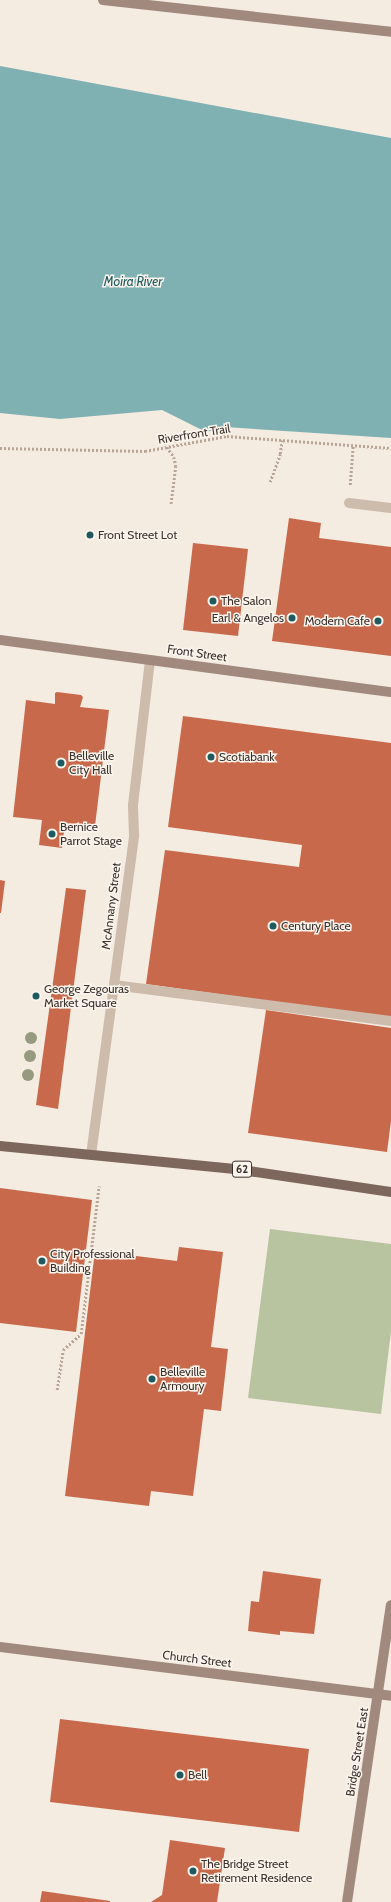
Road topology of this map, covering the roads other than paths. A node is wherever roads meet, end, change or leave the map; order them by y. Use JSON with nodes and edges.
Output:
{"nodes":[{"id":1,"x":103,"y":0,"type":"edge"},
{"id":2,"x":391,"y":32,"type":"edge"},
{"id":3,"x":348,"y":503,"type":"dead end"},
{"id":4,"x":391,"y":508,"type":"edge"},
{"id":5,"x":0,"y":640,"type":"edge"},
{"id":6,"x":150,"y":660,"type":"junction"},
{"id":7,"x":391,"y":692,"type":"edge"},
{"id":8,"x":114,"y":985,"type":"junction"},
{"id":9,"x":391,"y":1022,"type":"edge"},
{"id":10,"x":0,"y":1146,"type":"edge"},
{"id":11,"x":91,"y":1155,"type":"junction"},
{"id":12,"x":391,"y":1192,"type":"edge"},
{"id":13,"x":391,"y":1605,"type":"edge"},
{"id":14,"x":0,"y":1647,"type":"edge"},
{"id":15,"x":378,"y":1695,"type":"junction"},
{"id":16,"x":391,"y":1696,"type":"edge"},
{"id":17,"x":347,"y":1902,"type":"edge"}],
"edges":[{"from":1,"to":2,"type":"street"},
{"from":3,"to":4,"type":"street"},
{"from":5,"to":6,"type":"street","name":"Front Street"},
{"from":6,"to":7,"type":"street","name":"Front Street"},
{"from":6,"to":8,"type":"street","name":"McAnnany Street"},
{"from":8,"to":9,"type":"street"},
{"from":8,"to":11,"type":"street","name":"McAnnany Street"},
{"from":10,"to":11,"type":"main road","number":"62"},
{"from":11,"to":12,"type":"main road","number":"62"},
{"from":13,"to":15,"type":"street","name":"Bridge Street East"},
{"from":14,"to":15,"type":"street","name":"Church Street"},
{"from":15,"to":16,"type":"street","name":"Church Street"},
{"from":15,"to":17,"type":"street","name":"Bridge Street East"}]}
